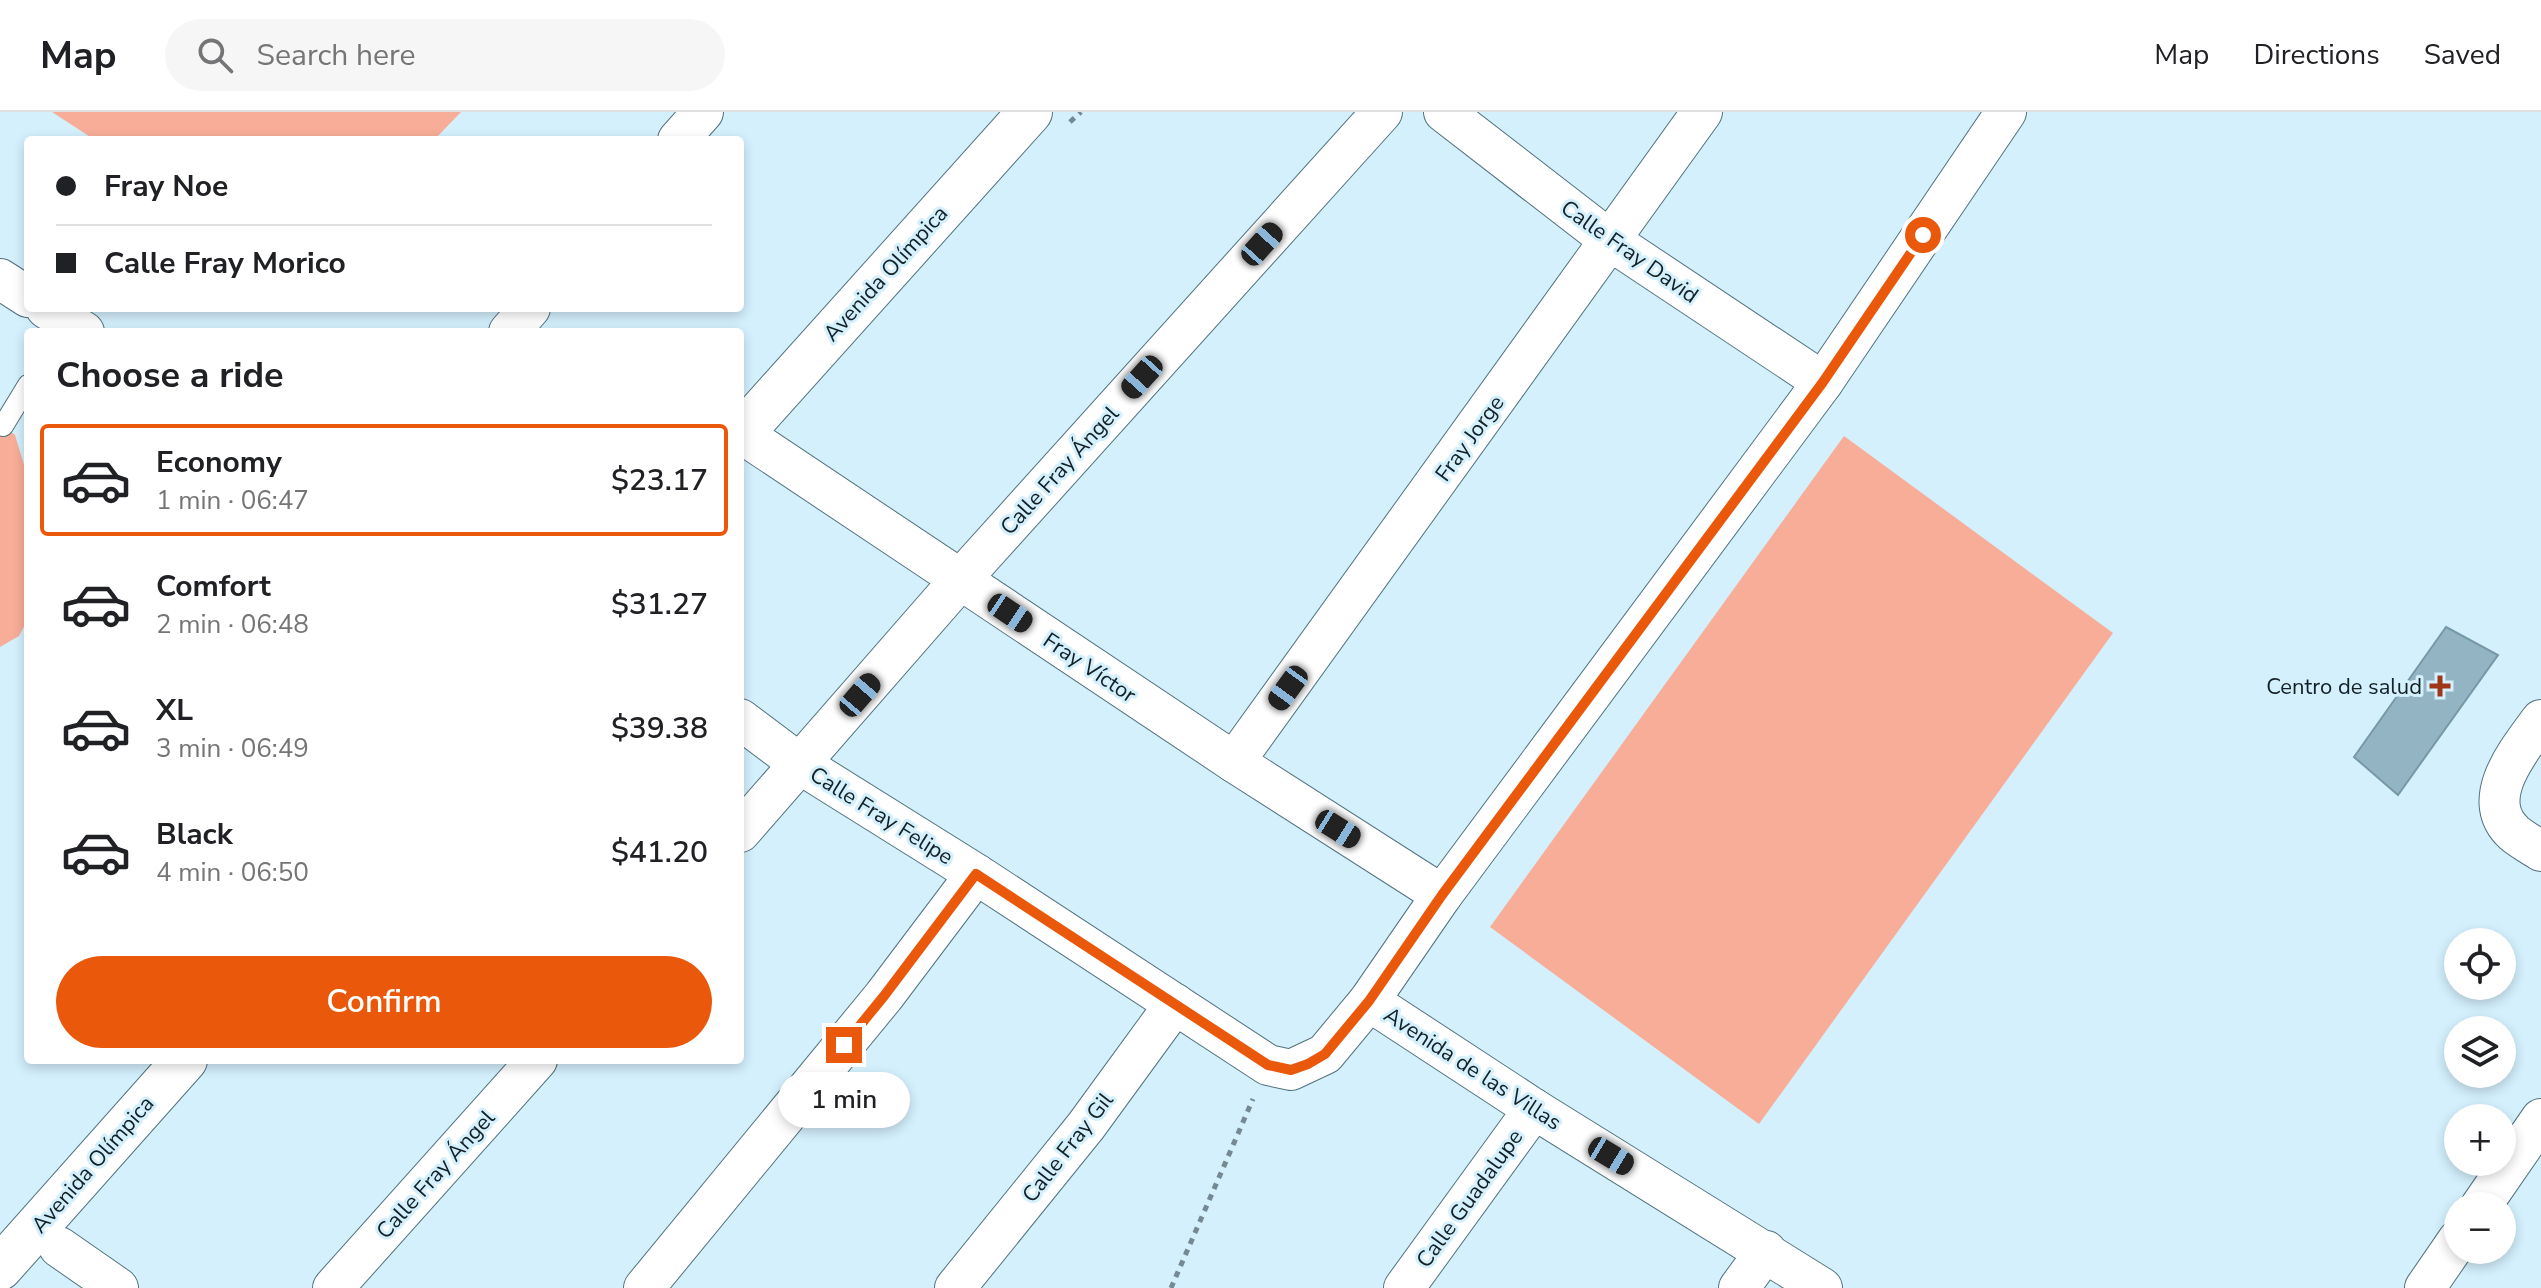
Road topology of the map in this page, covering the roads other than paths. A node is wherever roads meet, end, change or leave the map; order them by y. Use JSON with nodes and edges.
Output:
{"nodes":[{"id":1,"x":703,"y":112,"type":"edge"},
{"id":2,"x":1030,"y":112,"type":"edge"},
{"id":3,"x":1382,"y":112,"type":"edge"},
{"id":4,"x":1444,"y":112,"type":"edge"},
{"id":5,"x":1702,"y":112,"type":"edge"},
{"id":6,"x":2006,"y":112,"type":"edge"},
{"id":7,"x":682,"y":136,"type":"edge"},
{"id":8,"x":1611,"y":241,"type":"junction"},
{"id":9,"x":0,"y":279,"type":"edge"},
{"id":10,"x":24,"y":294,"type":"edge"},
{"id":11,"x":526,"y":312,"type":"edge"},
{"id":12,"x":512,"y":328,"type":"edge"},
{"id":13,"x":1823,"y":382,"type":"junction"},
{"id":14,"x":24,"y":392,"type":"edge"},
{"id":15,"x":3,"y":426,"type":"dead end"},
{"id":16,"x":744,"y":431,"type":"edge"},
{"id":17,"x":744,"y":436,"type":"edge"},
{"id":18,"x":960,"y":580,"type":"junction"},
{"id":19,"x":2541,"y":720,"type":"edge"},
{"id":20,"x":744,"y":722,"type":"edge"},
{"id":21,"x":1234,"y":762,"type":"junction"},
{"id":22,"x":800,"y":764,"type":"junction"},
{"id":23,"x":744,"y":827,"type":"edge"},
{"id":24,"x":2541,"y":851,"type":"edge"},
{"id":25,"x":976,"y":874,"type":"junction"},
{"id":26,"x":1442,"y":895,"type":"junction"},
{"id":27,"x":1369,"y":1001,"type":"junction"},
{"id":28,"x":1175,"y":1004,"type":"junction"},
{"id":29,"x":181,"y":1064,"type":"edge"},
{"id":30,"x":533,"y":1064,"type":"edge"},
{"id":31,"x":1534,"y":1109,"type":"junction"},
{"id":32,"x":2541,"y":1119,"type":"edge"},
{"id":33,"x":2491,"y":1192,"type":"edge"},
{"id":34,"x":59,"y":1247,"type":"dead end"},
{"id":35,"x":1766,"y":1251,"type":"junction"},
{"id":36,"x":2444,"y":1260,"type":"edge"},
{"id":37,"x":0,"y":1268,"type":"edge"},
{"id":38,"x":118,"y":1288,"type":"edge"},
{"id":39,"x":333,"y":1288,"type":"edge"},
{"id":40,"x":644,"y":1288,"type":"edge"},
{"id":41,"x":955,"y":1288,"type":"edge"},
{"id":42,"x":1404,"y":1288,"type":"edge"},
{"id":43,"x":1739,"y":1288,"type":"edge"},
{"id":44,"x":1822,"y":1288,"type":"edge"},
{"id":45,"x":2425,"y":1288,"type":"edge"}],
"edges":[{"from":1,"to":7,"type":"street"},
{"from":2,"to":16,"type":"street","name":"Avenida Olímpica"},
{"from":3,"to":18,"type":"street","name":"Calle Fray Ángel"},
{"from":4,"to":8,"type":"street","name":"Calle Fray David"},
{"from":5,"to":8,"type":"street","name":"Fray Jorge"},
{"from":6,"to":13,"type":"street"},
{"from":8,"to":13,"type":"street","name":"Calle Fray David"},
{"from":8,"to":21,"type":"street","name":"Fray Jorge"},
{"from":9,"to":10,"type":"street"},
{"from":11,"to":12,"type":"street"},
{"from":13,"to":26,"type":"street"},
{"from":14,"to":15,"type":"lane"},
{"from":17,"to":18,"type":"street","name":"Fray Víctor"},
{"from":18,"to":21,"type":"street","name":"Fray Víctor"},
{"from":18,"to":22,"type":"street","name":"Calle Fray Ángel"},
{"from":19,"to":24,"type":"street"},
{"from":20,"to":22,"type":"street","name":"Calle Fray Felipe"},
{"from":21,"to":26,"type":"street","name":"Fray Víctor"},
{"from":22,"to":23,"type":"street","name":"Calle Fray Ángel"},
{"from":22,"to":25,"type":"street","name":"Calle Fray Felipe"},
{"from":25,"to":28,"type":"street","name":"Calle Fray Felipe"},
{"from":25,"to":40,"type":"street"},
{"from":26,"to":27,"type":"street"},
{"from":27,"to":28,"type":"street","name":"Calle Fray Felipe"},
{"from":27,"to":31,"type":"street","name":"Avenida de las Villas"},
{"from":28,"to":41,"type":"street","name":"Calle Fray Gil"},
{"from":29,"to":37,"type":"street","name":"Avenida Olímpica"},
{"from":30,"to":39,"type":"street","name":"Calle Fray Ángel"},
{"from":31,"to":35,"type":"street","name":"Avenida de las Villas"},
{"from":31,"to":42,"type":"street","name":"Calle Guadalupe"},
{"from":32,"to":33,"type":"street"},
{"from":34,"to":38,"type":"street"},
{"from":35,"to":43,"type":"street"},
{"from":35,"to":44,"type":"street","name":"Avenida de las Villas"},
{"from":36,"to":45,"type":"street"}]}
